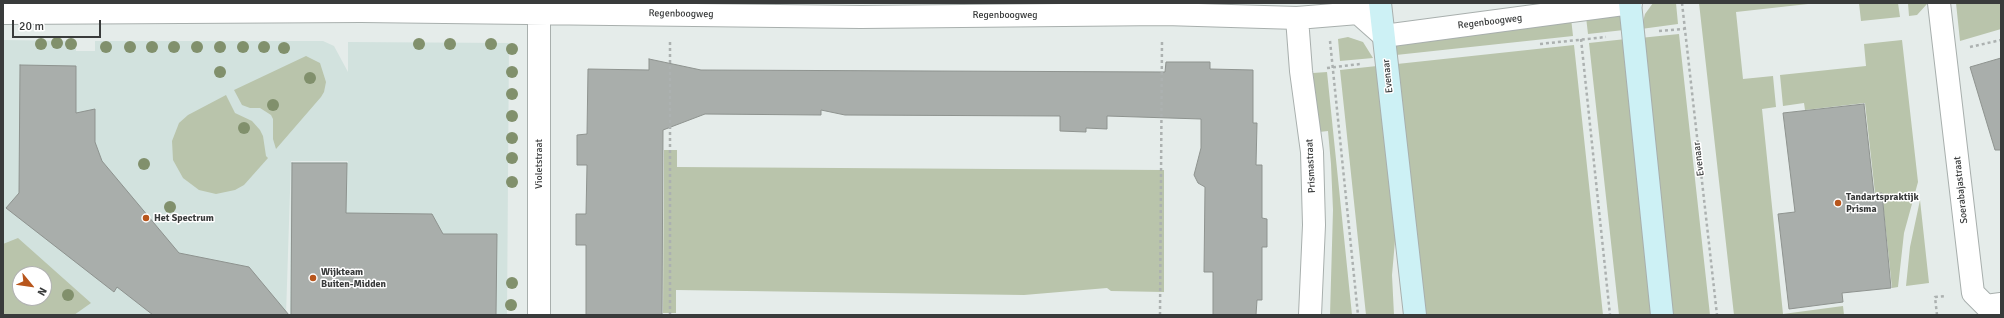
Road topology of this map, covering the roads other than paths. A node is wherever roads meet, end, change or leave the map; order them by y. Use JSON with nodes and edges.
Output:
{"nodes":[{"id":1,"x":1380,"y":3,"type":"edge"},
{"id":2,"x":1631,"y":3,"type":"edge"},
{"id":3,"x":1939,"y":3,"type":"edge"},
{"id":4,"x":250,"y":7,"type":"edge"},
{"id":5,"x":539,"y":8,"type":"edge"},
{"id":6,"x":1364,"y":8,"type":"edge"},
{"id":7,"x":1165,"y":9,"type":"edge"},
{"id":8,"x":861,"y":10,"type":"edge"},
{"id":9,"x":3,"y":12,"type":"edge"},
{"id":10,"x":1297,"y":18,"type":"junction"},
{"id":11,"x":1384,"y":36,"type":"junction"},
{"id":12,"x":2001,"y":304,"type":"edge"},
{"id":13,"x":539,"y":315,"type":"edge"},
{"id":14,"x":1310,"y":315,"type":"edge"},
{"id":15,"x":1415,"y":315,"type":"edge"},
{"id":16,"x":1662,"y":315,"type":"edge"}],
"edges":[{"from":1,"to":11,"type":"main road","name":"Evenaar"},
{"from":2,"to":11,"type":"street","name":"Regenboogweg"},
{"from":2,"to":16,"type":"main road"},
{"from":3,"to":12,"type":"street","name":"Soerabajastraat"},
{"from":4,"to":5,"type":"street","name":"Regenboogweg"},
{"from":4,"to":9,"type":"street","name":"Regenboogweg"},
{"from":5,"to":8,"type":"street","name":"Regenboogweg"},
{"from":5,"to":13,"type":"street","name":"Violetstraat"},
{"from":6,"to":10,"type":"street","name":"Regenboogweg"},
{"from":6,"to":11,"type":"street","name":"Regenboogweg"},
{"from":7,"to":8,"type":"street","name":"Regenboogweg"},
{"from":7,"to":10,"type":"street","name":"Regenboogweg"},
{"from":10,"to":14,"type":"street","name":"Prismastraat"},
{"from":11,"to":15,"type":"main road","name":"Evenaar"}]}
